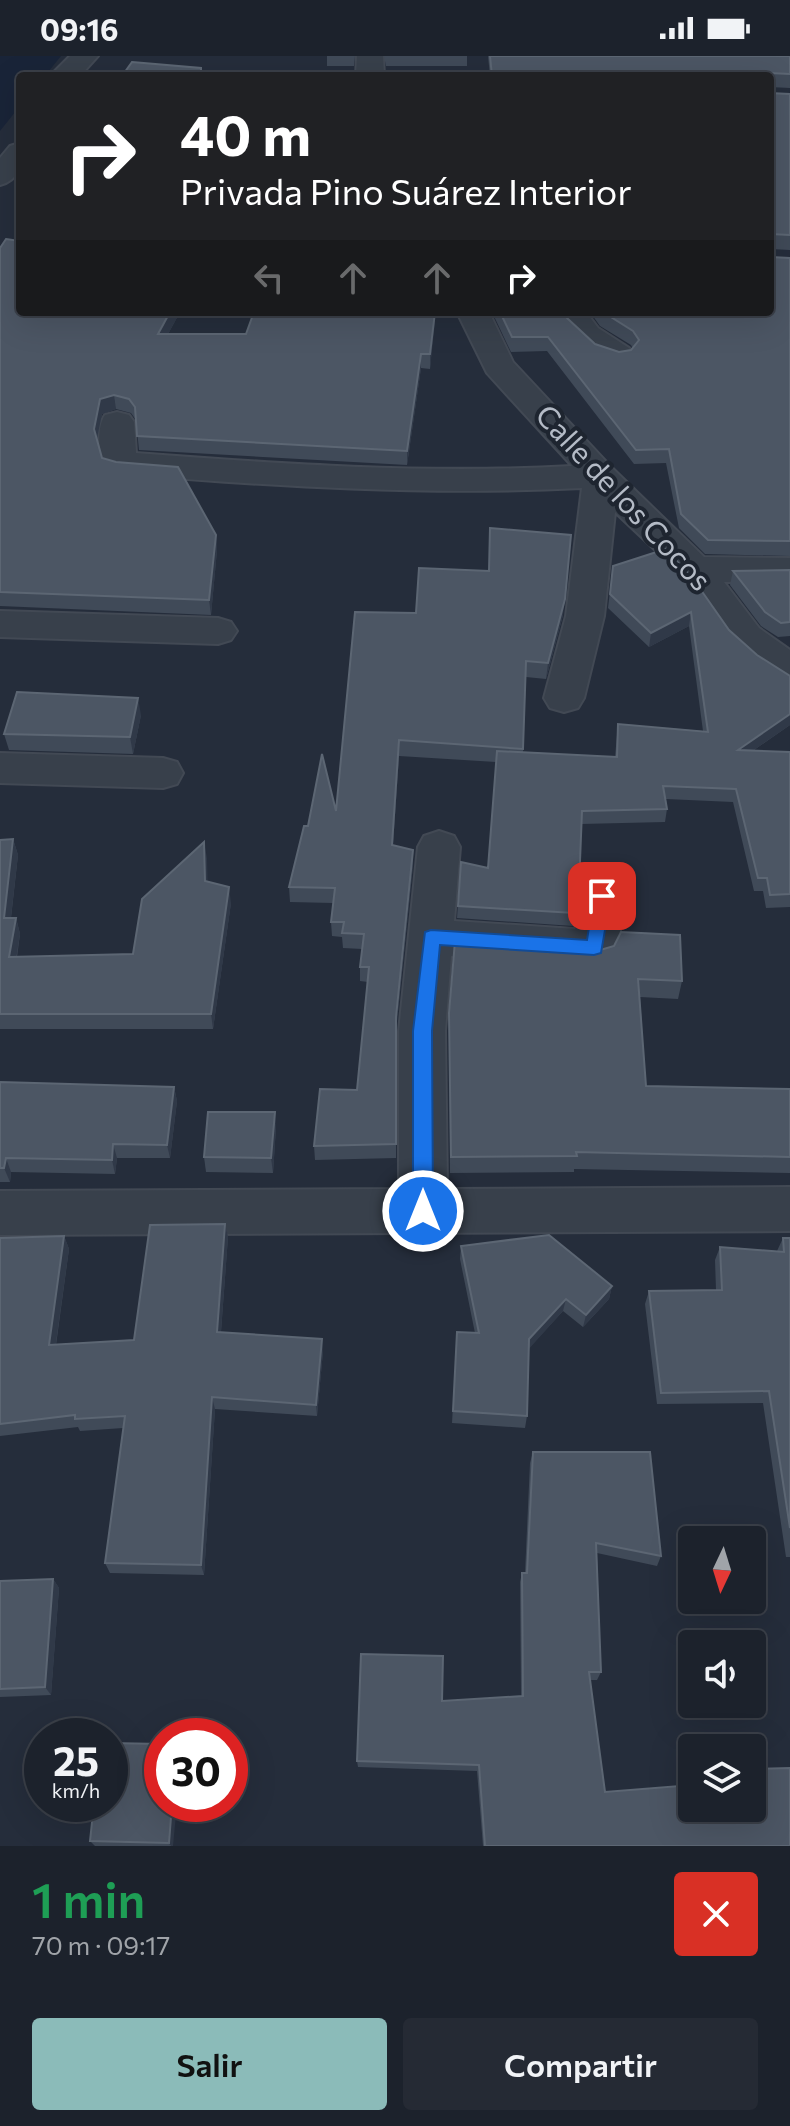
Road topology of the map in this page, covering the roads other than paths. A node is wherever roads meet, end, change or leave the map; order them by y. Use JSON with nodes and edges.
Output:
{"nodes":[{"id":1,"x":96,"y":66,"type":"edge"},
{"id":2,"x":77,"y":72,"type":"edge"},
{"id":3,"x":10,"y":139,"type":"edge"},
{"id":4,"x":0,"y":176,"type":"edge"},
{"id":5,"x":475,"y":316,"type":"edge"},
{"id":6,"x":573,"y":316,"type":"edge"},
{"id":7,"x":618,"y":355,"type":"edge"},
{"id":8,"x":117,"y":422,"type":"dead end"},
{"id":9,"x":600,"y":476,"type":"junction"},
{"id":10,"x":695,"y":569,"type":"junction"},
{"id":11,"x":790,"y":570,"type":"edge"},
{"id":12,"x":0,"y":624,"type":"edge"},
{"id":13,"x":218,"y":631,"type":"dead end"},
{"id":14,"x":790,"y":670,"type":"edge"},
{"id":15,"x":564,"y":698,"type":"dead end"},
{"id":16,"x":0,"y":768,"type":"edge"},
{"id":17,"x":163,"y":773,"type":"dead end"},
{"id":18,"x":439,"y":847,"type":"dead end"},
{"id":19,"x":602,"y":896,"type":"dead end"},
{"id":20,"x":431,"y":937,"type":"junction"},
{"id":21,"x":790,"y":1209,"type":"edge"},
{"id":22,"x":423,"y":1211,"type":"junction"},
{"id":23,"x":0,"y":1213,"type":"edge"}],
"edges":[{"from":1,"to":2,"type":"street"},
{"from":3,"to":4,"type":"street"},
{"from":5,"to":9,"type":"street","name":"Calle de los Cocos"},
{"from":6,"to":7,"type":"street"},
{"from":8,"to":9,"type":"street"},
{"from":9,"to":10,"type":"street","name":"Calle de los Cocos"},
{"from":9,"to":15,"type":"street"},
{"from":10,"to":11,"type":"street"},
{"from":10,"to":14,"type":"street","name":"Calle de los Cocos"},
{"from":12,"to":13,"type":"street"},
{"from":16,"to":17,"type":"street"},
{"from":18,"to":20,"type":"street"},
{"from":19,"to":20,"type":"street"},
{"from":20,"to":22,"type":"street"},
{"from":21,"to":22,"type":"street"},
{"from":22,"to":23,"type":"street"}]}
